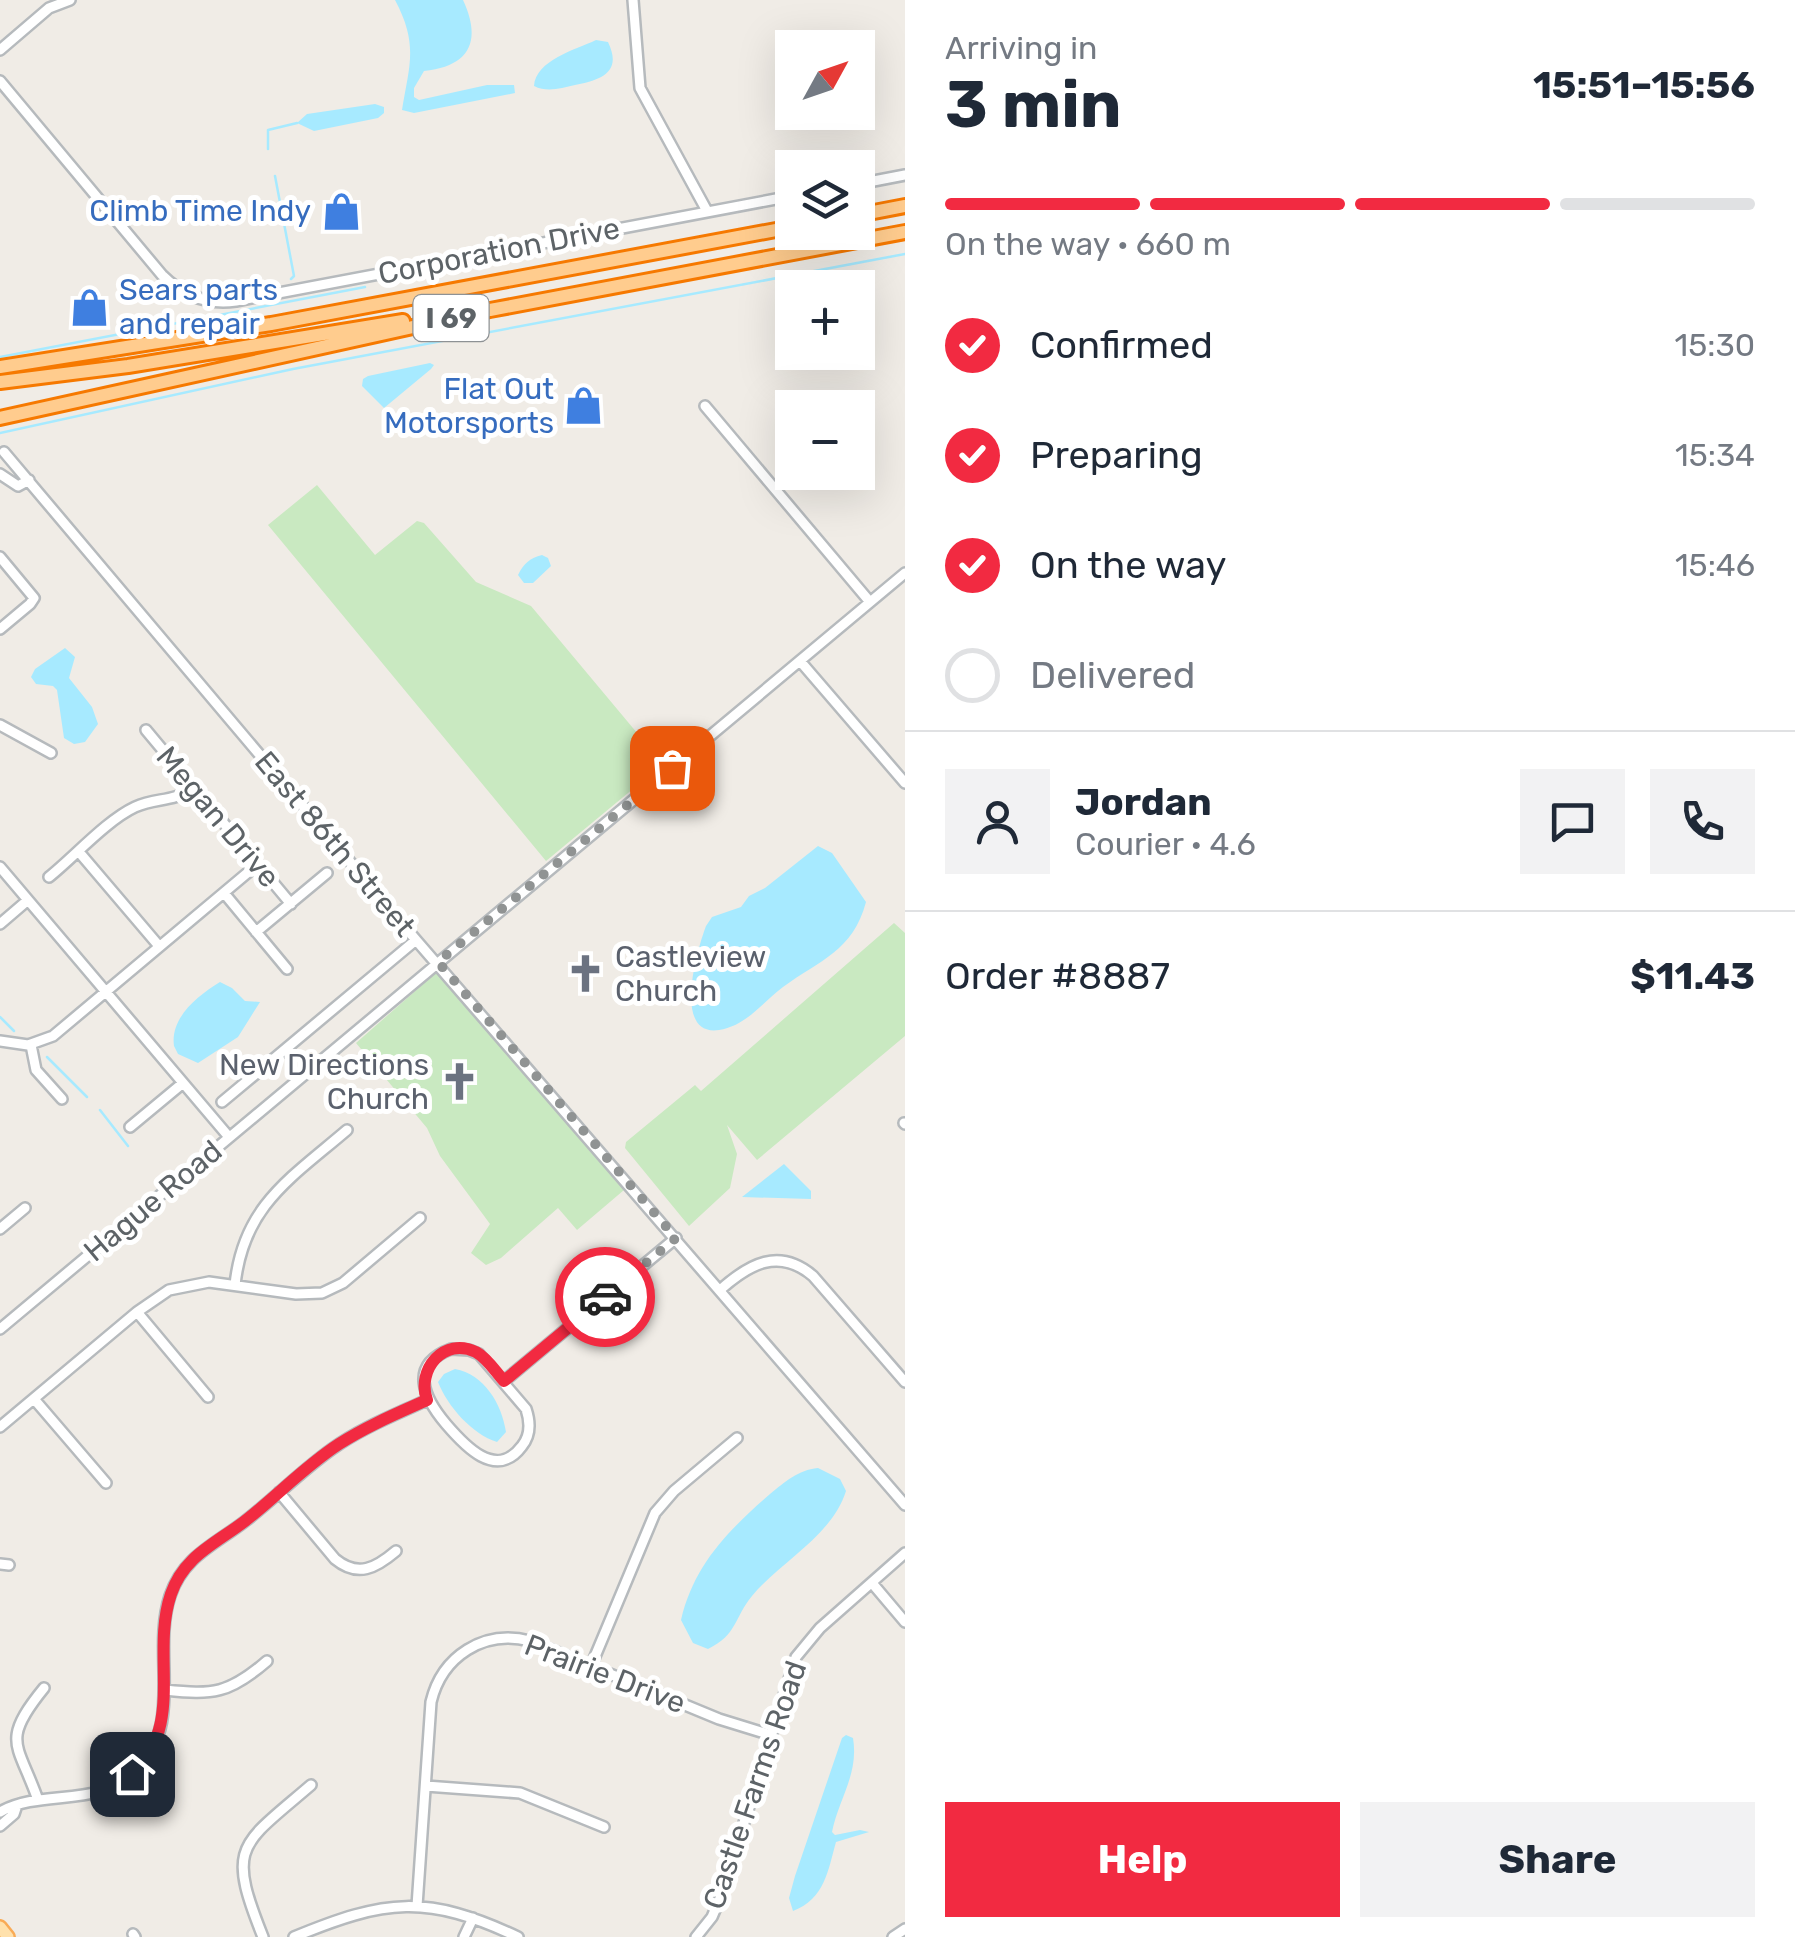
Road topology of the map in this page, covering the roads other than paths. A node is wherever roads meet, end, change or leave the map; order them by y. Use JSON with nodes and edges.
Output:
{"nodes":[{"id":1,"x":70,"y":0,"type":"edge"},
{"id":2,"x":633,"y":0,"type":"edge"},
{"id":3,"x":0,"y":50,"type":"edge"},
{"id":4,"x":0,"y":80,"type":"edge"},
{"id":5,"x":905,"y":175,"type":"edge"},
{"id":6,"x":875,"y":181,"type":"edge"},
{"id":7,"x":775,"y":199,"type":"edge"},
{"id":8,"x":905,"y":206,"type":"edge"},
{"id":9,"x":708,"y":211,"type":"junction"},
{"id":10,"x":875,"y":212,"type":"edge"},
{"id":11,"x":775,"y":230,"type":"edge"},
{"id":12,"x":905,"y":232,"type":"edge"},
{"id":13,"x":490,"y":310,"type":"junction"},
{"id":14,"x":0,"y":368,"type":"edge"},
{"id":15,"x":0,"y":382,"type":"edge"},
{"id":16,"x":705,"y":406,"type":"dead end"},
{"id":17,"x":0,"y":418,"type":"edge"},
{"id":18,"x":4,"y":452,"type":"dead end"},
{"id":19,"x":0,"y":474,"type":"edge"},
{"id":20,"x":29,"y":480,"type":"junction"},
{"id":21,"x":0,"y":557,"type":"edge"},
{"id":22,"x":905,"y":573,"type":"edge"},
{"id":23,"x":870,"y":602,"type":"junction"},
{"id":24,"x":0,"y":629,"type":"edge"},
{"id":25,"x":800,"y":661,"type":"junction"},
{"id":26,"x":0,"y":725,"type":"edge"},
{"id":27,"x":146,"y":730,"type":"dead end"},
{"id":28,"x":12,"y":732,"type":"junction"},
{"id":29,"x":0,"y":741,"type":"edge"},
{"id":30,"x":51,"y":753,"type":"dead end"},
{"id":31,"x":905,"y":783,"type":"edge"},
{"id":32,"x":194,"y":788,"type":"junction"},
{"id":33,"x":79,"y":852,"type":"junction"},
{"id":34,"x":258,"y":864,"type":"junction"},
{"id":35,"x":0,"y":867,"type":"edge"},
{"id":36,"x":327,"y":873,"type":"dead end"},
{"id":37,"x":49,"y":877,"type":"dead end"},
{"id":38,"x":224,"y":892,"type":"junction"},
{"id":39,"x":28,"y":900,"type":"junction"},
{"id":40,"x":290,"y":904,"type":"junction"},
{"id":41,"x":0,"y":924,"type":"edge"},
{"id":42,"x":256,"y":932,"type":"junction"},
{"id":43,"x":416,"y":940,"type":"junction"},
{"id":44,"x":159,"y":946,"type":"junction"},
{"id":45,"x":438,"y":962,"type":"junction"},
{"id":46,"x":287,"y":969,"type":"dead end"},
{"id":47,"x":105,"y":991,"type":"junction"},
{"id":48,"x":0,"y":1042,"type":"edge"},
{"id":49,"x":31,"y":1045,"type":"junction"},
{"id":50,"x":183,"y":1083,"type":"junction"},
{"id":51,"x":62,"y":1098,"type":"dead end"},
{"id":52,"x":222,"y":1102,"type":"dead end"},
{"id":53,"x":130,"y":1126,"type":"dead end"},
{"id":54,"x":347,"y":1130,"type":"dead end"},
{"id":55,"x":229,"y":1137,"type":"junction"},
{"id":56,"x":24,"y":1208,"type":"dead end"},
{"id":57,"x":420,"y":1218,"type":"dead end"},
{"id":58,"x":0,"y":1229,"type":"edge"},
{"id":59,"x":676,"y":1238,"type":"junction"},
{"id":60,"x":235,"y":1285,"type":"junction"},
{"id":61,"x":720,"y":1290,"type":"junction"},
{"id":62,"x":137,"y":1312,"type":"junction"},
{"id":63,"x":0,"y":1330,"type":"edge"},
{"id":64,"x":504,"y":1381,"type":"junction"},
{"id":65,"x":905,"y":1382,"type":"edge"},
{"id":66,"x":208,"y":1397,"type":"dead end"},
{"id":67,"x":34,"y":1399,"type":"junction"},
{"id":68,"x":427,"y":1400,"type":"junction"},
{"id":69,"x":0,"y":1427,"type":"edge"},
{"id":70,"x":737,"y":1438,"type":"dead end"},
{"id":71,"x":106,"y":1484,"type":"dead end"},
{"id":72,"x":279,"y":1492,"type":"junction"},
{"id":73,"x":905,"y":1504,"type":"edge"},
{"id":74,"x":396,"y":1551,"type":"dead end"},
{"id":75,"x":905,"y":1553,"type":"edge"},
{"id":76,"x":872,"y":1583,"type":"junction"},
{"id":77,"x":905,"y":1622,"type":"edge"},
{"id":78,"x":267,"y":1661,"type":"dead end"},
{"id":79,"x":591,"y":1666,"type":"junction"},
{"id":80,"x":44,"y":1688,"type":"dead end"},
{"id":81,"x":165,"y":1690,"type":"junction"},
{"id":82,"x":770,"y":1734,"type":"junction"},
{"id":83,"x":310,"y":1784,"type":"dead end"},
{"id":84,"x":426,"y":1786,"type":"junction"},
{"id":85,"x":38,"y":1800,"type":"junction"},
{"id":86,"x":16,"y":1808,"type":"junction"},
{"id":87,"x":0,"y":1812,"type":"edge"},
{"id":88,"x":0,"y":1826,"type":"edge"},
{"id":89,"x":604,"y":1827,"type":"dead end"},
{"id":90,"x":417,"y":1906,"type":"junction"},
{"id":91,"x":473,"y":1918,"type":"junction"},
{"id":92,"x":0,"y":1927,"type":"edge"},
{"id":93,"x":905,"y":1929,"type":"edge"},
{"id":94,"x":8,"y":1937,"type":"edge"},
{"id":95,"x":264,"y":1937,"type":"edge"},
{"id":96,"x":294,"y":1937,"type":"edge"},
{"id":97,"x":464,"y":1937,"type":"edge"},
{"id":98,"x":518,"y":1937,"type":"edge"},
{"id":99,"x":696,"y":1937,"type":"edge"},
{"id":100,"x":894,"y":1937,"type":"edge"}],
"edges":[{"from":1,"to":3,"type":"street"},
{"from":2,"to":9,"type":"street"},
{"from":4,"to":9,"type":"street","name":"Corporation Drive"},
{"from":5,"to":6,"type":"street"},
{"from":7,"to":9,"type":"street","name":"Corporation Drive"},
{"from":8,"to":10,"type":"highway"},
{"from":11,"to":14,"type":"highway","number":"I 69"},
{"from":12,"to":13,"type":"highway","number":"I 69"},
{"from":13,"to":15,"type":"highway"},
{"from":13,"to":17,"type":"highway","number":"I 69"},
{"from":16,"to":23,"type":"street"},
{"from":18,"to":20,"type":"street","name":"East 86th Street"},
{"from":19,"to":20,"type":"street"},
{"from":20,"to":43,"type":"street","name":"East 86th Street"},
{"from":21,"to":24,"type":"street"},
{"from":22,"to":23,"type":"street","name":"Hague Road"},
{"from":23,"to":25,"type":"street","name":"Hague Road"},
{"from":25,"to":31,"type":"street"},
{"from":25,"to":45,"type":"street","name":"Hague Road"},
{"from":26,"to":28,"type":"street"},
{"from":27,"to":32,"type":"street","name":"Megan Drive"},
{"from":28,"to":29,"type":"street"},
{"from":28,"to":30,"type":"street"},
{"from":32,"to":33,"type":"street"},
{"from":32,"to":34,"type":"street","name":"Megan Drive"},
{"from":33,"to":37,"type":"street"},
{"from":33,"to":44,"type":"street"},
{"from":34,"to":38,"type":"street"},
{"from":34,"to":40,"type":"street","name":"Megan Drive"},
{"from":35,"to":39,"type":"street"},
{"from":36,"to":40,"type":"street"},
{"from":38,"to":42,"type":"street"},
{"from":38,"to":44,"type":"street"},
{"from":39,"to":41,"type":"street"},
{"from":39,"to":47,"type":"street"},
{"from":40,"to":42,"type":"street"},
{"from":42,"to":46,"type":"street"},
{"from":43,"to":45,"type":"street","name":"East 86th Street"},
{"from":43,"to":52,"type":"street","name":"Hague Road"},
{"from":44,"to":47,"type":"street"},
{"from":45,"to":55,"type":"street","name":"Hague Road"},
{"from":45,"to":59,"type":"street","name":"East 86th Street"},
{"from":47,"to":49,"type":"street"},
{"from":47,"to":50,"type":"street"},
{"from":48,"to":49,"type":"street"},
{"from":49,"to":51,"type":"street"},
{"from":50,"to":53,"type":"street"},
{"from":50,"to":55,"type":"street"},
{"from":54,"to":60,"type":"street"},
{"from":55,"to":63,"type":"street","name":"Hague Road"},
{"from":56,"to":58,"type":"street"},
{"from":57,"to":60,"type":"street"},
{"from":59,"to":61,"type":"street","name":"East 86th Street"},
{"from":59,"to":64,"type":"street"},
{"from":60,"to":62,"type":"street"},
{"from":61,"to":65,"type":"street"},
{"from":61,"to":73,"type":"street","name":"East 86th Street"},
{"from":62,"to":66,"type":"street"},
{"from":62,"to":67,"type":"street"},
{"from":64,"to":68,"type":"street"},
{"from":64,"to":68,"type":"street"},
{"from":67,"to":69,"type":"street"},
{"from":67,"to":71,"type":"street"},
{"from":68,"to":72,"type":"street"},
{"from":70,"to":79,"type":"street"},
{"from":72,"to":74,"type":"street"},
{"from":72,"to":81,"type":"street"},
{"from":75,"to":76,"type":"street","name":"Castle Farms Road"},
{"from":76,"to":77,"type":"street"},
{"from":76,"to":82,"type":"street","name":"Castle Farms Road"},
{"from":78,"to":81,"type":"street"},
{"from":79,"to":82,"type":"street","name":"Prairie Drive"},
{"from":79,"to":84,"type":"street","name":"Prairie Drive"},
{"from":80,"to":85,"type":"street"},
{"from":81,"to":85,"type":"street"},
{"from":82,"to":99,"type":"street","name":"Castle Farms Road"},
{"from":83,"to":95,"type":"street"},
{"from":84,"to":89,"type":"street"},
{"from":84,"to":90,"type":"street","name":"Prairie Drive"},
{"from":85,"to":86,"type":"street"},
{"from":86,"to":87,"type":"street"},
{"from":86,"to":88,"type":"street"},
{"from":90,"to":91,"type":"street"},
{"from":90,"to":96,"type":"street"},
{"from":91,"to":97,"type":"street"},
{"from":91,"to":98,"type":"street"},
{"from":92,"to":94,"type":"main road"},
{"from":93,"to":100,"type":"street"}]}
